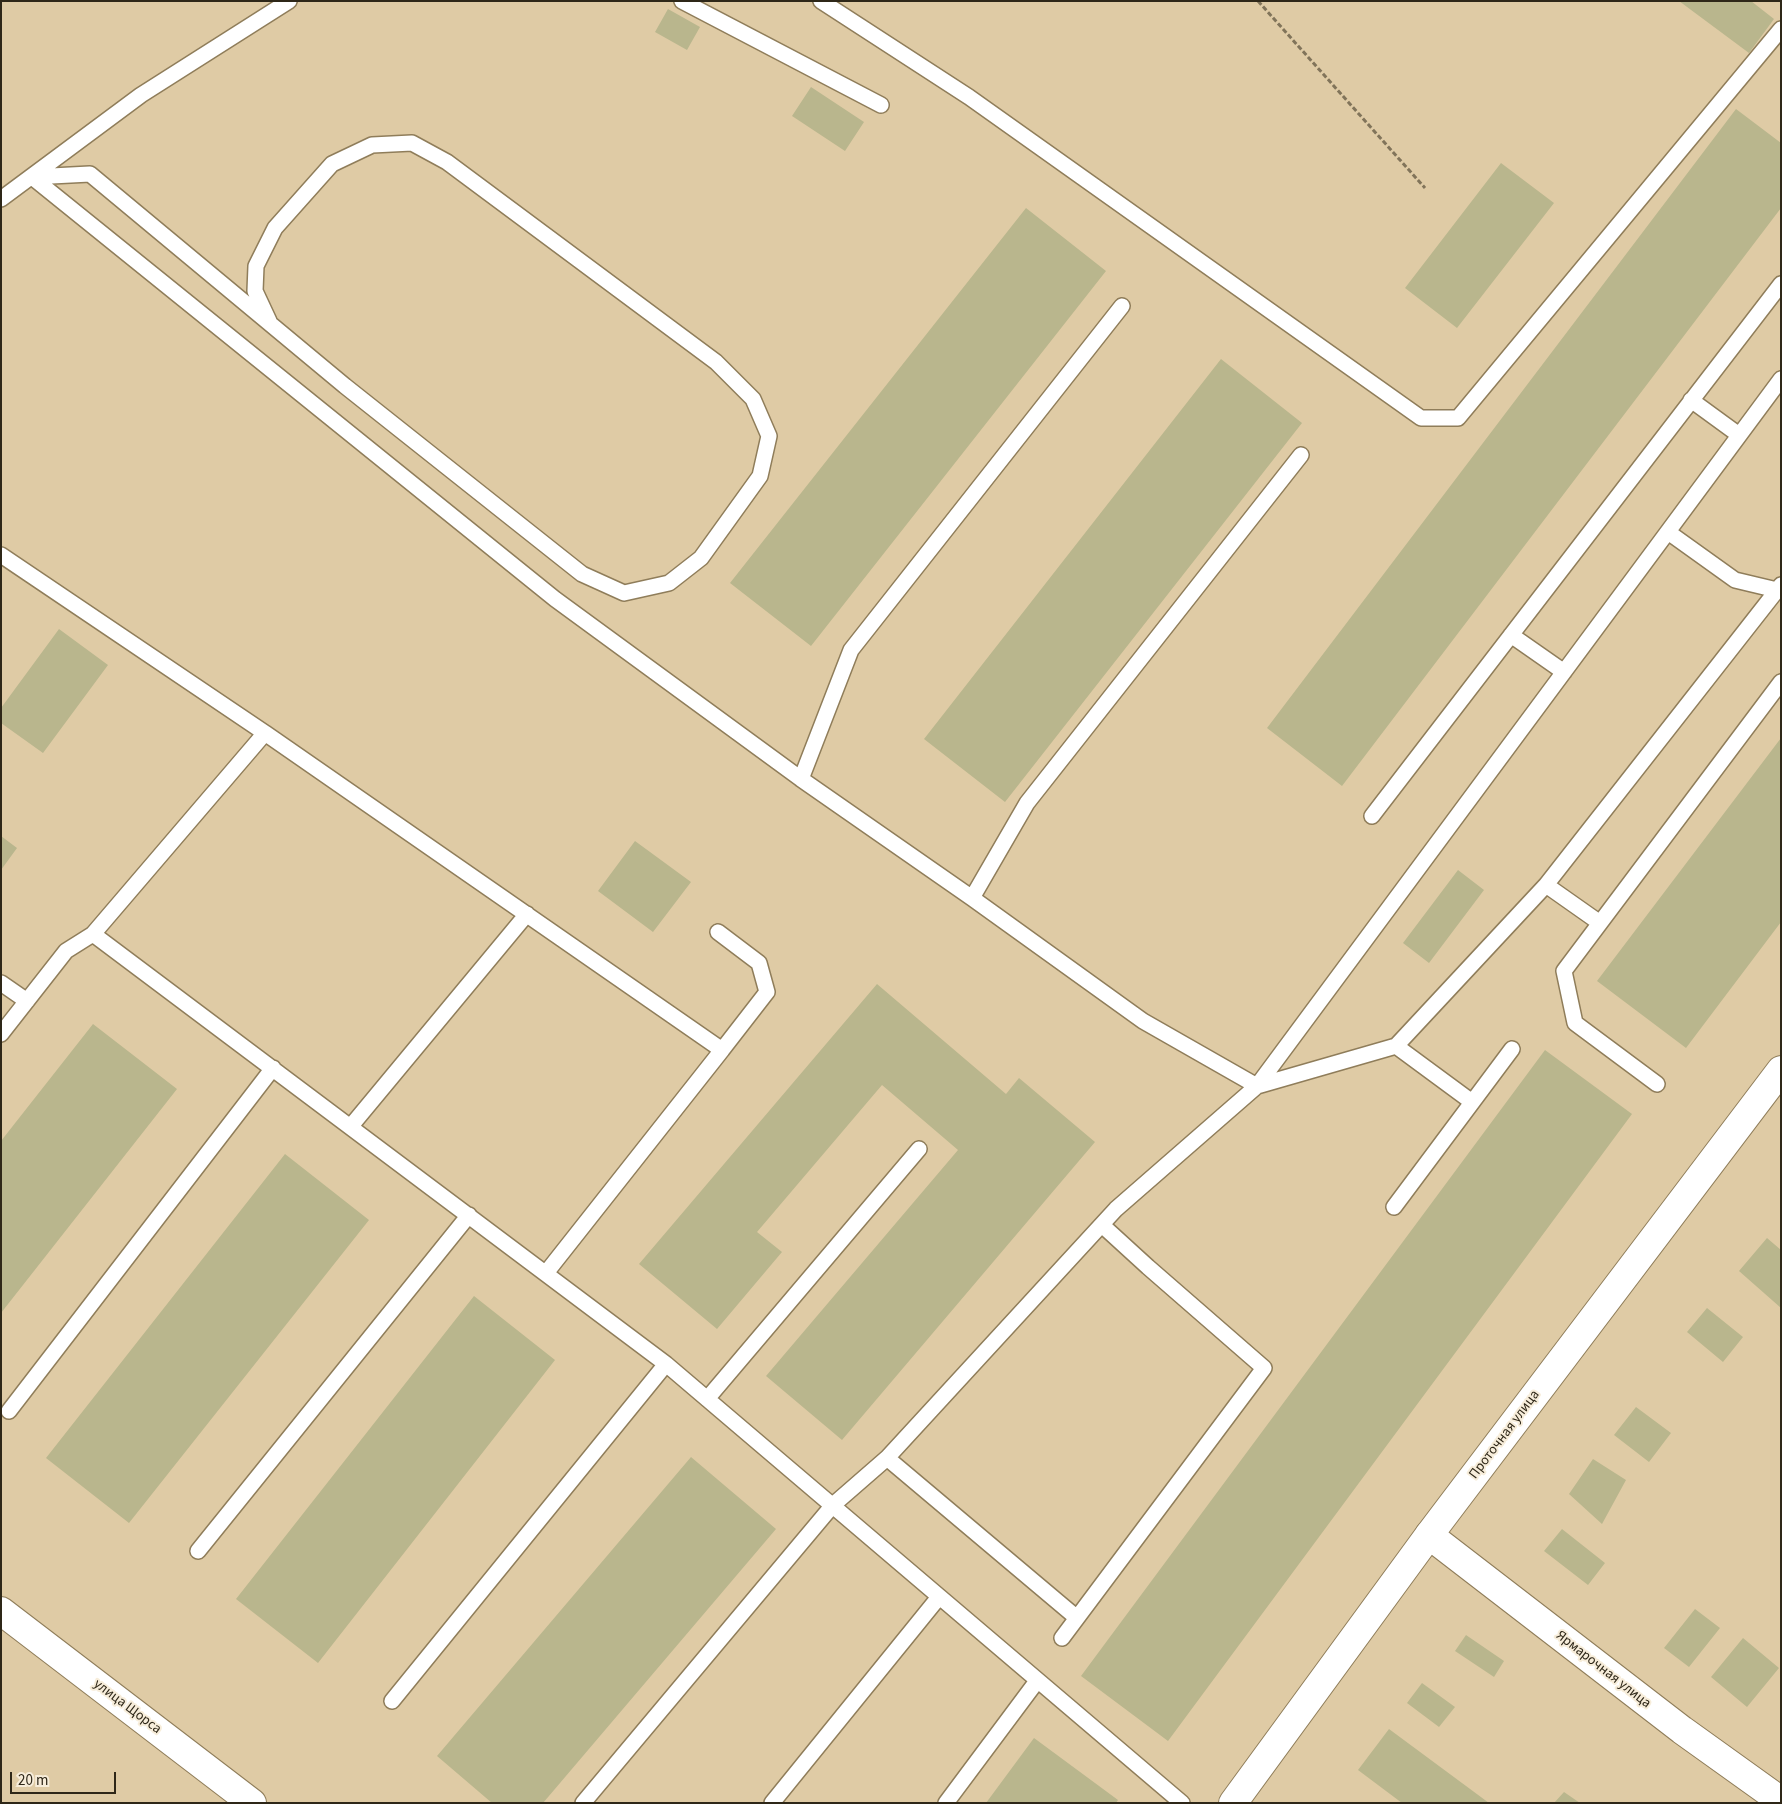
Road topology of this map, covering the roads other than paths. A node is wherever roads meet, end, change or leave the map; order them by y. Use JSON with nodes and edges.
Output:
{"nodes":[{"id":1,"x":289,"y":1,"type":"edge"},
{"id":2,"x":682,"y":1,"type":"edge"},
{"id":3,"x":821,"y":1,"type":"edge"},
{"id":4,"x":1781,"y":29,"type":"edge"},
{"id":5,"x":881,"y":105,"type":"dead end"},
{"id":6,"x":32,"y":177,"type":"junction"},
{"id":7,"x":1,"y":199,"type":"edge"},
{"id":8,"x":1781,"y":284,"type":"edge"},
{"id":9,"x":1122,"y":306,"type":"dead end"},
{"id":10,"x":269,"y":321,"type":"junction"},
{"id":11,"x":1781,"y":379,"type":"edge"},
{"id":12,"x":1692,"y":400,"type":"junction"},
{"id":13,"x":1739,"y":435,"type":"junction"},
{"id":14,"x":1301,"y":455,"type":"dead end"},
{"id":15,"x":1668,"y":532,"type":"junction"},
{"id":16,"x":1,"y":555,"type":"edge"},
{"id":17,"x":1780,"y":588,"type":"edge"},
{"id":18,"x":1511,"y":635,"type":"junction"},
{"id":19,"x":1564,"y":672,"type":"junction"},
{"id":20,"x":1781,"y":682,"type":"edge"},
{"id":21,"x":264,"y":733,"type":"junction"},
{"id":22,"x":801,"y":779,"type":"junction"},
{"id":23,"x":1372,"y":816,"type":"dead end"},
{"id":24,"x":1546,"y":885,"type":"junction"},
{"id":25,"x":972,"y":898,"type":"junction"},
{"id":26,"x":527,"y":914,"type":"junction"},
{"id":27,"x":1600,"y":924,"type":"junction"},
{"id":28,"x":718,"y":932,"type":"dead end"},
{"id":29,"x":94,"y":934,"type":"junction"},
{"id":30,"x":1,"y":983,"type":"edge"},
{"id":31,"x":27,"y":1001,"type":"junction"},
{"id":32,"x":1,"y":1034,"type":"edge"},
{"id":33,"x":1396,"y":1046,"type":"junction"},
{"id":34,"x":1512,"y":1049,"type":"dead end"},
{"id":35,"x":722,"y":1050,"type":"junction"},
{"id":36,"x":272,"y":1068,"type":"junction"},
{"id":37,"x":1781,"y":1070,"type":"edge"},
{"id":38,"x":1657,"y":1084,"type":"dead end"},
{"id":39,"x":1257,"y":1086,"type":"junction"},
{"id":40,"x":1472,"y":1102,"type":"junction"},
{"id":41,"x":351,"y":1126,"type":"junction"},
{"id":42,"x":919,"y":1149,"type":"dead end"},
{"id":43,"x":1394,"y":1208,"type":"dead end"},
{"id":44,"x":469,"y":1215,"type":"junction"},
{"id":45,"x":1102,"y":1225,"type":"junction"},
{"id":46,"x":546,"y":1273,"type":"junction"},
{"id":47,"x":666,"y":1364,"type":"junction"},
{"id":48,"x":707,"y":1399,"type":"junction"},
{"id":49,"x":9,"y":1411,"type":"dead end"},
{"id":50,"x":887,"y":1458,"type":"junction"},
{"id":51,"x":833,"y":1505,"type":"junction"},
{"id":52,"x":1428,"y":1535,"type":"junction"},
{"id":53,"x":198,"y":1551,"type":"dead end"},
{"id":54,"x":939,"y":1597,"type":"junction"},
{"id":55,"x":1,"y":1611,"type":"edge"},
{"id":56,"x":1077,"y":1618,"type":"junction"},
{"id":57,"x":1062,"y":1638,"type":"dead end"},
{"id":58,"x":1037,"y":1681,"type":"junction"},
{"id":59,"x":392,"y":1700,"type":"dead end"},
{"id":60,"x":1781,"y":1801,"type":"edge"},
{"id":61,"x":252,"y":1803,"type":"edge"},
{"id":62,"x":583,"y":1803,"type":"edge"},
{"id":63,"x":772,"y":1803,"type":"edge"},
{"id":64,"x":946,"y":1803,"type":"edge"},
{"id":65,"x":1182,"y":1803,"type":"edge"},
{"id":66,"x":1233,"y":1803,"type":"edge"}],
"edges":[{"from":1,"to":6,"type":"lane"},
{"from":2,"to":5,"type":"lane"},
{"from":3,"to":4,"type":"lane"},
{"from":6,"to":7,"type":"lane"},
{"from":6,"to":10,"type":"lane"},
{"from":6,"to":22,"type":"lane"},
{"from":8,"to":12,"type":"lane"},
{"from":9,"to":22,"type":"lane"},
{"from":10,"to":10,"type":"lane"},
{"from":11,"to":13,"type":"lane"},
{"from":12,"to":13,"type":"lane"},
{"from":12,"to":18,"type":"lane"},
{"from":13,"to":15,"type":"lane"},
{"from":14,"to":25,"type":"lane"},
{"from":15,"to":17,"type":"lane"},
{"from":15,"to":19,"type":"lane"},
{"from":16,"to":21,"type":"lane"},
{"from":17,"to":24,"type":"lane"},
{"from":18,"to":19,"type":"lane"},
{"from":18,"to":23,"type":"lane"},
{"from":19,"to":39,"type":"lane"},
{"from":20,"to":27,"type":"lane"},
{"from":21,"to":26,"type":"lane"},
{"from":21,"to":29,"type":"lane"},
{"from":22,"to":25,"type":"lane"},
{"from":24,"to":27,"type":"lane"},
{"from":24,"to":33,"type":"lane"},
{"from":25,"to":39,"type":"lane"},
{"from":26,"to":35,"type":"lane"},
{"from":26,"to":41,"type":"lane"},
{"from":27,"to":38,"type":"lane"},
{"from":28,"to":35,"type":"lane"},
{"from":29,"to":31,"type":"lane"},
{"from":29,"to":36,"type":"lane"},
{"from":30,"to":31,"type":"lane"},
{"from":31,"to":32,"type":"lane"},
{"from":33,"to":39,"type":"lane"},
{"from":33,"to":40,"type":"lane"},
{"from":34,"to":40,"type":"lane"},
{"from":35,"to":46,"type":"lane"},
{"from":36,"to":41,"type":"lane"},
{"from":36,"to":49,"type":"lane"},
{"from":37,"to":52,"type":"street","name":"Проточная улица"},
{"from":39,"to":45,"type":"lane"},
{"from":40,"to":43,"type":"lane"},
{"from":41,"to":44,"type":"lane"},
{"from":42,"to":48,"type":"lane"},
{"from":44,"to":46,"type":"lane"},
{"from":44,"to":53,"type":"lane"},
{"from":45,"to":50,"type":"lane"},
{"from":45,"to":56,"type":"lane"},
{"from":46,"to":47,"type":"lane"},
{"from":47,"to":48,"type":"lane"},
{"from":47,"to":59,"type":"lane"},
{"from":48,"to":51,"type":"lane"},
{"from":50,"to":51,"type":"lane"},
{"from":50,"to":56,"type":"lane"},
{"from":51,"to":54,"type":"lane"},
{"from":51,"to":62,"type":"lane"},
{"from":52,"to":60,"type":"street","name":"Ярмарочная улица"},
{"from":52,"to":66,"type":"street","name":"Проточная улица"},
{"from":54,"to":58,"type":"lane"},
{"from":54,"to":63,"type":"lane"},
{"from":55,"to":61,"type":"street","name":"улица Щорса"},
{"from":56,"to":57,"type":"lane"},
{"from":58,"to":64,"type":"lane"},
{"from":58,"to":65,"type":"lane"}]}
